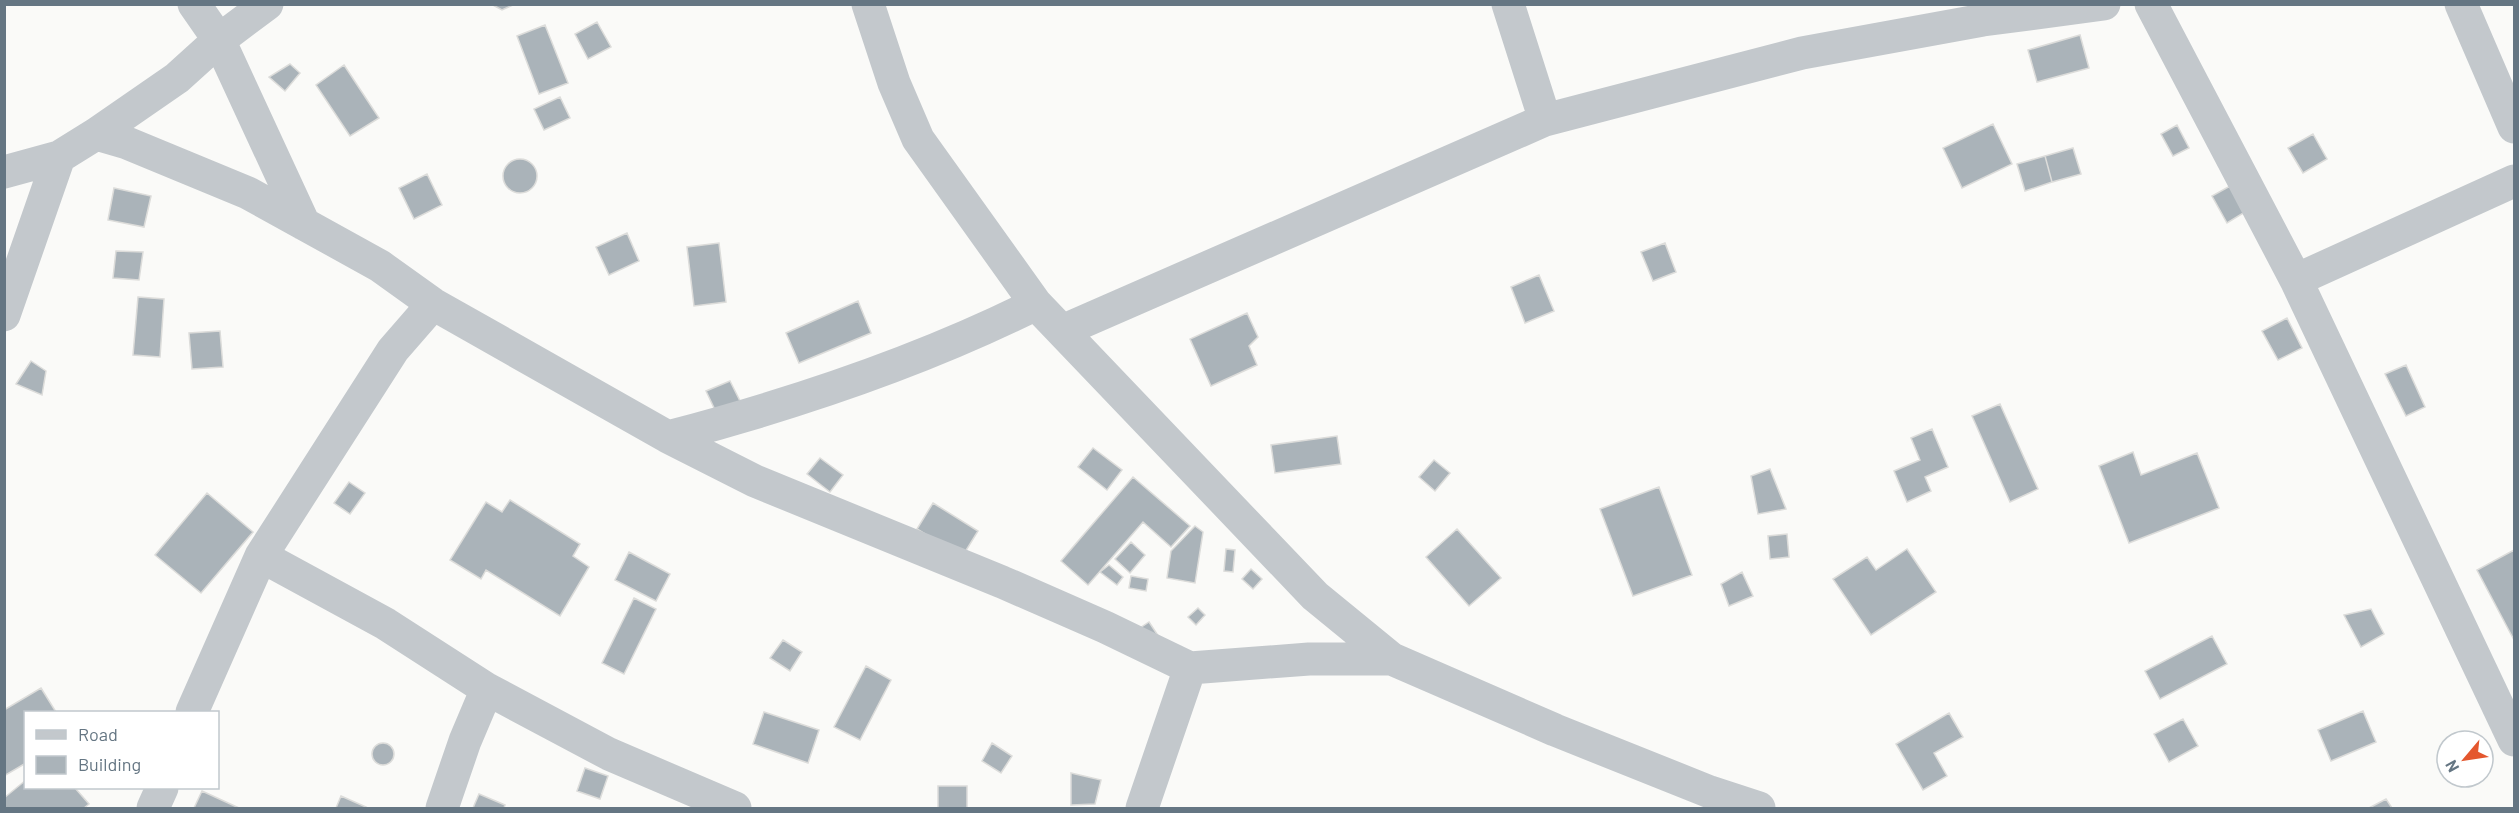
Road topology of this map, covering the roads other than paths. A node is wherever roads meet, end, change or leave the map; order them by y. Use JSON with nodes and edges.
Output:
{"nodes":[{"id":1,"x":194,"y":4,"type":"edge"},
{"id":2,"x":267,"y":4,"type":"edge"},
{"id":3,"x":868,"y":4,"type":"edge"},
{"id":4,"x":1508,"y":4,"type":"edge"},
{"id":5,"x":2104,"y":4,"type":"edge"},
{"id":6,"x":2151,"y":4,"type":"edge"},
{"id":7,"x":2461,"y":4,"type":"edge"},
{"id":8,"x":219,"y":40,"type":"junction"},
{"id":9,"x":1545,"y":120,"type":"junction"},
{"id":10,"x":2514,"y":127,"type":"edge"},
{"id":11,"x":96,"y":134,"type":"junction"},
{"id":12,"x":59,"y":157,"type":"junction"},
{"id":13,"x":4,"y":172,"type":"edge"},
{"id":14,"x":2514,"y":181,"type":"edge"},
{"id":15,"x":304,"y":224,"type":"junction"},
{"id":16,"x":2296,"y":280,"type":"junction"},
{"id":17,"x":433,"y":304,"type":"junction"},
{"id":18,"x":1036,"y":304,"type":"junction"},
{"id":19,"x":4,"y":315,"type":"edge"},
{"id":20,"x":1062,"y":331,"type":"junction"},
{"id":21,"x":668,"y":437,"type":"junction"},
{"id":22,"x":261,"y":556,"type":"junction"},
{"id":23,"x":1392,"y":659,"type":"junction"},
{"id":24,"x":1190,"y":668,"type":"junction"},
{"id":25,"x":487,"y":689,"type":"junction"},
{"id":26,"x":192,"y":711,"type":"edge"},
{"id":27,"x":2512,"y":730,"type":"edge"},
{"id":28,"x":162,"y":789,"type":"edge"},
{"id":29,"x":153,"y":808,"type":"edge"},
{"id":30,"x":442,"y":808,"type":"edge"},
{"id":31,"x":735,"y":808,"type":"edge"},
{"id":32,"x":1142,"y":808,"type":"edge"},
{"id":33,"x":1760,"y":808,"type":"edge"}],
"edges":[{"from":1,"to":8,"type":"street"},
{"from":2,"to":8,"type":"street"},
{"from":3,"to":18,"type":"street"},
{"from":4,"to":9,"type":"street"},
{"from":5,"to":9,"type":"street"},
{"from":6,"to":16,"type":"street"},
{"from":7,"to":10,"type":"street"},
{"from":8,"to":11,"type":"street"},
{"from":8,"to":15,"type":"street"},
{"from":9,"to":20,"type":"street"},
{"from":11,"to":12,"type":"street"},
{"from":11,"to":15,"type":"street"},
{"from":12,"to":13,"type":"street"},
{"from":12,"to":19,"type":"street"},
{"from":14,"to":16,"type":"street"},
{"from":15,"to":17,"type":"street"},
{"from":16,"to":27,"type":"street"},
{"from":17,"to":21,"type":"street"},
{"from":17,"to":22,"type":"street"},
{"from":18,"to":20,"type":"street"},
{"from":18,"to":21,"type":"street"},
{"from":20,"to":23,"type":"street"},
{"from":21,"to":24,"type":"street"},
{"from":22,"to":25,"type":"street"},
{"from":22,"to":26,"type":"street"},
{"from":23,"to":24,"type":"street"},
{"from":23,"to":33,"type":"street"},
{"from":24,"to":32,"type":"street"},
{"from":25,"to":30,"type":"street"},
{"from":25,"to":31,"type":"street"},
{"from":28,"to":29,"type":"street"}]}
